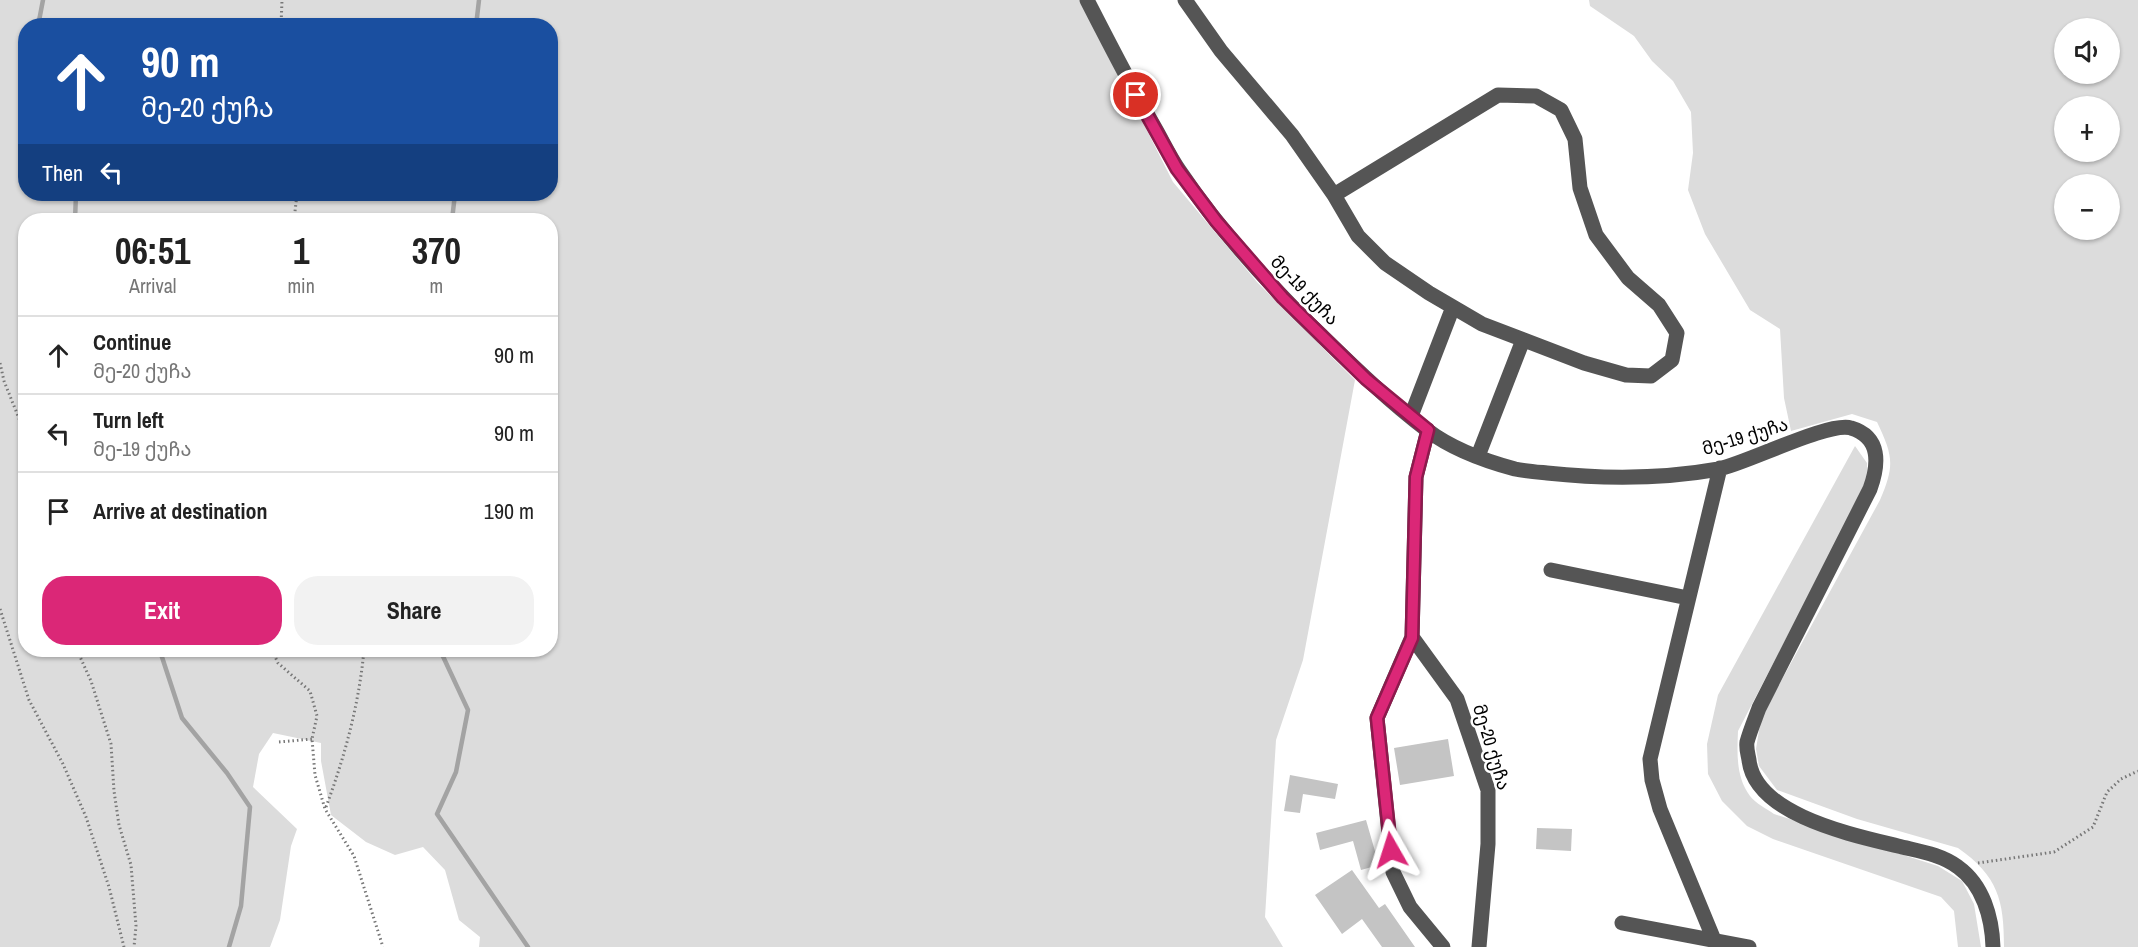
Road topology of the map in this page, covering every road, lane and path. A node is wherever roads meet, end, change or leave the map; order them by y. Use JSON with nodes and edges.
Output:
{"nodes":[{"id":1,"x":282,"y":0,"type":"edge"},
{"id":2,"x":1087,"y":0,"type":"edge"},
{"id":3,"x":1185,"y":0,"type":"edge"},
{"id":4,"x":281,"y":18,"type":"edge"},
{"id":5,"x":1334,"y":195,"type":"junction"},
{"id":6,"x":1453,"y":307,"type":"junction"},
{"id":7,"x":1523,"y":340,"type":"junction"},
{"id":8,"x":0,"y":363,"type":"edge"},
{"id":9,"x":18,"y":416,"type":"edge"},
{"id":10,"x":1411,"y":416,"type":"junction"},
{"id":11,"x":1428,"y":430,"type":"junction"},
{"id":12,"x":1478,"y":456,"type":"junction"},
{"id":13,"x":1720,"y":468,"type":"junction"},
{"id":14,"x":1551,"y":570,"type":"dead end"},
{"id":15,"x":1688,"y":598,"type":"junction"},
{"id":16,"x":0,"y":609,"type":"edge"},
{"id":17,"x":1412,"y":638,"type":"junction"},
{"id":18,"x":81,"y":657,"type":"edge"},
{"id":19,"x":275,"y":657,"type":"edge"},
{"id":20,"x":363,"y":657,"type":"edge"},
{"id":21,"x":312,"y":739,"type":"junction"},
{"id":22,"x":279,"y":742,"type":"dead end"},
{"id":23,"x":2138,"y":771,"type":"edge"},
{"id":24,"x":325,"y":809,"type":"junction"},
{"id":25,"x":1958,"y":866,"type":"junction"},
{"id":26,"x":1622,"y":923,"type":"dead end"},
{"id":27,"x":1715,"y":944,"type":"edge"},
{"id":28,"x":124,"y":947,"type":"edge"},
{"id":29,"x":134,"y":947,"type":"edge"},
{"id":30,"x":382,"y":947,"type":"edge"},
{"id":31,"x":1443,"y":947,"type":"edge"},
{"id":32,"x":1479,"y":947,"type":"edge"},
{"id":33,"x":1749,"y":947,"type":"edge"},
{"id":34,"x":1993,"y":947,"type":"edge"}],
"edges":[{"from":1,"to":4,"type":"path"},
{"from":2,"to":10,"type":"street","name":"მე-19 ქუჩა"},
{"from":3,"to":5,"type":"street"},
{"from":5,"to":6,"type":"street"},
{"from":5,"to":7,"type":"street"},
{"from":6,"to":7,"type":"street"},
{"from":6,"to":10,"type":"street"},
{"from":7,"to":12,"type":"street"},
{"from":8,"to":9,"type":"path"},
{"from":10,"to":11,"type":"street","name":"მე-19 ქუჩა"},
{"from":11,"to":12,"type":"street","name":"მე-19 ქუჩა"},
{"from":11,"to":17,"type":"street"},
{"from":12,"to":13,"type":"street","name":"მე-19 ქუჩა"},
{"from":13,"to":15,"type":"street"},
{"from":13,"to":25,"type":"street","name":"მე-19 ქუჩა"},
{"from":14,"to":15,"type":"street"},
{"from":15,"to":27,"type":"street"},
{"from":16,"to":28,"type":"path"},
{"from":17,"to":31,"type":"street"},
{"from":17,"to":32,"type":"street","name":"მე-20 ქუჩა"},
{"from":18,"to":29,"type":"path"},
{"from":19,"to":21,"type":"path"},
{"from":20,"to":24,"type":"path"},
{"from":21,"to":22,"type":"path"},
{"from":21,"to":24,"type":"path"},
{"from":23,"to":25,"type":"path"},
{"from":24,"to":30,"type":"path"},
{"from":25,"to":34,"type":"street","name":"მე-19 ქუჩა"},
{"from":26,"to":27,"type":"street"},
{"from":27,"to":33,"type":"street"}]}
